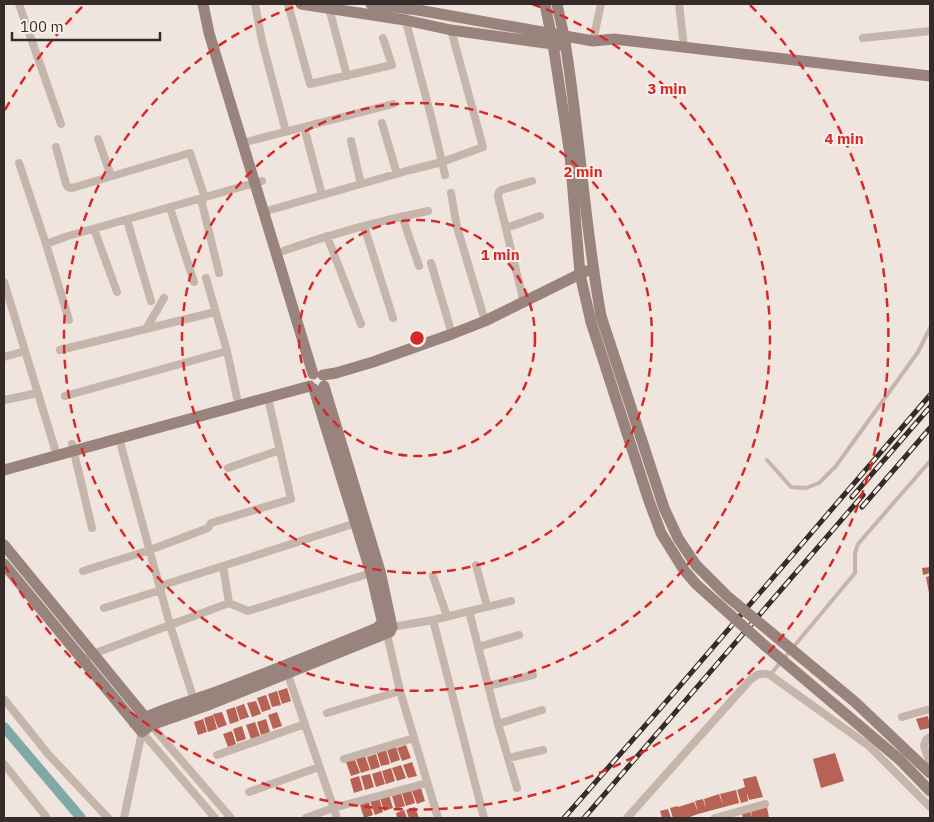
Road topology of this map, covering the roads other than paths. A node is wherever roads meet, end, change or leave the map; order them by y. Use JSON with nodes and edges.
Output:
{"nodes":[{"id":1,"x":19,"y":4,"type":"edge"},
{"id":2,"x":203,"y":4,"type":"edge"},
{"id":3,"x":210,"y":4,"type":"edge"},
{"id":4,"x":255,"y":4,"type":"edge"},
{"id":5,"x":288,"y":4,"type":"edge"},
{"id":6,"x":301,"y":4,"type":"edge"},
{"id":7,"x":371,"y":4,"type":"edge"},
{"id":8,"x":545,"y":4,"type":"edge"},
{"id":9,"x":557,"y":4,"type":"edge"},
{"id":10,"x":601,"y":4,"type":"edge"},
{"id":11,"x":679,"y":4,"type":"edge"},
{"id":12,"x":417,"y":7,"type":"edge"},
{"id":13,"x":329,"y":8,"type":"junction"},
{"id":14,"x":405,"y":14,"type":"junction"},
{"id":15,"x":451,"y":30,"type":"junction"},
{"id":16,"x":930,"y":31,"type":"edge"},
{"id":17,"x":383,"y":38,"type":"dead end"},
{"id":18,"x":864,"y":38,"type":"dead end"},
{"id":19,"x":552,"y":39,"type":"junction"},
{"id":20,"x":589,"y":40,"type":"junction"},
{"id":21,"x":565,"y":41,"type":"junction"},
{"id":22,"x":684,"y":47,"type":"junction"},
{"id":23,"x":347,"y":76,"type":"junction"},
{"id":24,"x":930,"y":76,"type":"edge"},
{"id":25,"x":393,"y":104,"type":"dead end"},
{"id":26,"x":382,"y":123,"type":"dead end"},
{"id":27,"x":61,"y":124,"type":"dead end"},
{"id":28,"x":304,"y":127,"type":"junction"},
{"id":29,"x":286,"y":132,"type":"junction"},
{"id":30,"x":98,"y":139,"type":"dead end"},
{"id":31,"x":250,"y":141,"type":"junction"},
{"id":32,"x":351,"y":141,"type":"dead end"},
{"id":33,"x":56,"y":147,"type":"dead end"},
{"id":34,"x":442,"y":162,"type":"junction"},
{"id":35,"x":19,"y":163,"type":"dead end"},
{"id":36,"x":397,"y":174,"type":"junction"},
{"id":37,"x":445,"y":175,"type":"dead end"},
{"id":38,"x":111,"y":176,"type":"junction"},
{"id":39,"x":258,"y":182,"type":"junction"},
{"id":40,"x":532,"y":182,"type":"dead end"},
{"id":41,"x":361,"y":184,"type":"junction"},
{"id":42,"x":451,"y":193,"type":"dead end"},
{"id":43,"x":322,"y":195,"type":"junction"},
{"id":44,"x":203,"y":198,"type":"junction"},
{"id":45,"x":170,"y":208,"type":"junction"},
{"id":46,"x":270,"y":210,"type":"junction"},
{"id":47,"x":428,"y":211,"type":"dead end"},
{"id":48,"x":402,"y":216,"type":"junction"},
{"id":49,"x":540,"y":216,"type":"dead end"},
{"id":50,"x":128,"y":220,"type":"junction"},
{"id":51,"x":364,"y":226,"type":"junction"},
{"id":52,"x":506,"y":228,"type":"junction"},
{"id":53,"x":94,"y":229,"type":"junction"},
{"id":54,"x":327,"y":236,"type":"junction"},
{"id":55,"x":46,"y":244,"type":"junction"},
{"id":56,"x":283,"y":251,"type":"junction"},
{"id":57,"x":431,"y":263,"type":"dead end"},
{"id":58,"x":419,"y":266,"type":"dead end"},
{"id":59,"x":592,"y":269,"type":"junction"},
{"id":60,"x":219,"y":273,"type":"dead end"},
{"id":61,"x":580,"y":274,"type":"junction"},
{"id":62,"x":206,"y":278,"type":"dead end"},
{"id":63,"x":4,"y":282,"type":"edge"},
{"id":64,"x":194,"y":282,"type":"dead end"},
{"id":65,"x":117,"y":292,"type":"dead end"},
{"id":66,"x":164,"y":298,"type":"dead end"},
{"id":67,"x":151,"y":301,"type":"dead end"},
{"id":68,"x":524,"y":303,"type":"junction"},
{"id":69,"x":215,"y":312,"type":"junction"},
{"id":70,"x":393,"y":318,"type":"dead end"},
{"id":71,"x":596,"y":319,"type":"junction"},
{"id":72,"x":69,"y":320,"type":"dead end"},
{"id":73,"x":485,"y":321,"type":"junction"},
{"id":74,"x":361,"y":324,"type":"dead end"},
{"id":75,"x":930,"y":328,"type":"edge"},
{"id":76,"x":146,"y":329,"type":"junction"},
{"id":77,"x":452,"y":334,"type":"junction"},
{"id":78,"x":60,"y":350,"type":"dead end"},
{"id":79,"x":25,"y":351,"type":"junction"},
{"id":80,"x":227,"y":351,"type":"junction"},
{"id":81,"x":4,"y":357,"type":"edge"},
{"id":82,"x":317,"y":381,"type":"junction"},
{"id":83,"x":38,"y":392,"type":"junction"},
{"id":84,"x":65,"y":396,"type":"dead end"},
{"id":85,"x":237,"y":398,"type":"junction"},
{"id":86,"x":268,"y":398,"type":"junction"},
{"id":87,"x":4,"y":400,"type":"edge"},
{"id":88,"x":119,"y":438,"type":"junction"},
{"id":89,"x":72,"y":447,"type":"junction"},
{"id":90,"x":55,"y":449,"type":"junction"},
{"id":91,"x":280,"y":450,"type":"junction"},
{"id":92,"x":767,"y":460,"type":"dead end"},
{"id":93,"x":930,"y":461,"type":"edge"},
{"id":94,"x":4,"y":463,"type":"edge"},
{"id":95,"x":228,"y":468,"type":"dead end"},
{"id":96,"x":4,"y":470,"type":"edge"},
{"id":97,"x":356,"y":523,"type":"junction"},
{"id":98,"x":92,"y":528,"type":"dead end"},
{"id":99,"x":4,"y":545,"type":"edge"},
{"id":100,"x":150,"y":550,"type":"junction"},
{"id":101,"x":4,"y":564,"type":"edge"},
{"id":102,"x":476,"y":565,"type":"dead end"},
{"id":103,"x":223,"y":566,"type":"junction"},
{"id":104,"x":84,"y":571,"type":"dead end"},
{"id":105,"x":371,"y":573,"type":"junction"},
{"id":106,"x":434,"y":576,"type":"dead end"},
{"id":107,"x":160,"y":588,"type":"junction"},
{"id":108,"x":512,"y":601,"type":"dead end"},
{"id":109,"x":229,"y":603,"type":"junction"},
{"id":110,"x":487,"y":606,"type":"junction"},
{"id":111,"x":104,"y":608,"type":"dead end"},
{"id":112,"x":469,"y":611,"type":"junction"},
{"id":113,"x":447,"y":616,"type":"junction"},
{"id":114,"x":432,"y":620,"type":"junction"},
{"id":115,"x":170,"y":625,"type":"junction"},
{"id":116,"x":386,"y":629,"type":"junction"},
{"id":117,"x":519,"y":635,"type":"dead end"},
{"id":118,"x":478,"y":647,"type":"junction"},
{"id":119,"x":92,"y":654,"type":"junction"},
{"id":120,"x":82,"y":660,"type":"junction"},
{"id":121,"x":286,"y":669,"type":"junction"},
{"id":122,"x":533,"y":675,"type":"dead end"},
{"id":123,"x":770,"y":675,"type":"junction"},
{"id":124,"x":488,"y":686,"type":"junction"},
{"id":125,"x":400,"y":691,"type":"junction"},
{"id":126,"x":4,"y":699,"type":"edge"},
{"id":127,"x":194,"y":700,"type":"junction"},
{"id":128,"x":930,"y":709,"type":"edge"},
{"id":129,"x":542,"y":710,"type":"dead end"},
{"id":130,"x":327,"y":713,"type":"dead end"},
{"id":131,"x":902,"y":716,"type":"dead end"},
{"id":132,"x":148,"y":721,"type":"junction"},
{"id":133,"x":134,"y":723,"type":"junction"},
{"id":134,"x":305,"y":724,"type":"junction"},
{"id":135,"x":498,"y":724,"type":"junction"},
{"id":136,"x":142,"y":732,"type":"junction"},
{"id":137,"x":930,"y":737,"type":"edge"},
{"id":138,"x":414,"y":738,"type":"junction"},
{"id":139,"x":543,"y":750,"type":"dead end"},
{"id":140,"x":217,"y":755,"type":"dead end"},
{"id":141,"x":508,"y":758,"type":"junction"},
{"id":142,"x":344,"y":759,"type":"dead end"},
{"id":143,"x":930,"y":763,"type":"edge"},
{"id":144,"x":4,"y":764,"type":"edge"},
{"id":145,"x":320,"y":767,"type":"junction"},
{"id":146,"x":930,"y":773,"type":"edge"},
{"id":147,"x":427,"y":783,"type":"junction"},
{"id":148,"x":517,"y":788,"type":"dead end"},
{"id":149,"x":930,"y":791,"type":"edge"},
{"id":150,"x":249,"y":792,"type":"dead end"},
{"id":151,"x":765,"y":804,"type":"dead end"},
{"id":152,"x":333,"y":808,"type":"junction"},
{"id":153,"x":930,"y":808,"type":"edge"},
{"id":154,"x":47,"y":818,"type":"edge"},
{"id":155,"x":108,"y":818,"type":"edge"},
{"id":156,"x":124,"y":818,"type":"edge"},
{"id":157,"x":216,"y":818,"type":"edge"},
{"id":158,"x":231,"y":818,"type":"edge"},
{"id":159,"x":306,"y":818,"type":"edge"},
{"id":160,"x":337,"y":818,"type":"edge"},
{"id":161,"x":438,"y":818,"type":"edge"},
{"id":162,"x":484,"y":818,"type":"edge"},
{"id":163,"x":627,"y":818,"type":"edge"},
{"id":164,"x":716,"y":818,"type":"edge"}],
"edges":[{"from":1,"to":27,"type":"street"},
{"from":2,"to":39,"type":"street"},
{"from":3,"to":31,"type":"street"},
{"from":4,"to":29,"type":"street"},
{"from":5,"to":23,"type":"street"},
{"from":6,"to":13,"type":"street"},
{"from":7,"to":14,"type":"street"},
{"from":8,"to":19,"type":"street"},
{"from":9,"to":21,"type":"street"},
{"from":10,"to":20,"type":"street"},
{"from":11,"to":22,"type":"street"},
{"from":12,"to":14,"type":"street"},
{"from":12,"to":19,"type":"street"},
{"from":13,"to":14,"type":"street"},
{"from":13,"to":23,"type":"street"},
{"from":14,"to":15,"type":"street"},
{"from":14,"to":34,"type":"street"},
{"from":15,"to":19,"type":"street"},
{"from":15,"to":34,"type":"street"},
{"from":16,"to":18,"type":"street"},
{"from":17,"to":23,"type":"street"},
{"from":19,"to":21,"type":"street"},
{"from":19,"to":61,"type":"street"},
{"from":20,"to":21,"type":"street"},
{"from":20,"to":22,"type":"street"},
{"from":21,"to":59,"type":"street"},
{"from":22,"to":24,"type":"street"},
{"from":25,"to":28,"type":"street"},
{"from":26,"to":36,"type":"street"},
{"from":28,"to":29,"type":"street"},
{"from":28,"to":43,"type":"street"},
{"from":29,"to":31,"type":"street"},
{"from":30,"to":38,"type":"street"},
{"from":31,"to":39,"type":"street"},
{"from":32,"to":41,"type":"street"},
{"from":33,"to":38,"type":"street"},
{"from":34,"to":36,"type":"street"},
{"from":34,"to":37,"type":"street"},
{"from":35,"to":55,"type":"street"},
{"from":36,"to":41,"type":"street"},
{"from":38,"to":44,"type":"street"},
{"from":39,"to":44,"type":"street"},
{"from":39,"to":46,"type":"street"},
{"from":39,"to":82,"type":"street"},
{"from":40,"to":52,"type":"street"},
{"from":41,"to":43,"type":"street"},
{"from":42,"to":73,"type":"street"},
{"from":43,"to":46,"type":"street"},
{"from":44,"to":45,"type":"street"},
{"from":44,"to":60,"type":"street"},
{"from":45,"to":50,"type":"street"},
{"from":45,"to":64,"type":"street"},
{"from":46,"to":56,"type":"street"},
{"from":47,"to":48,"type":"street"},
{"from":48,"to":51,"type":"street"},
{"from":48,"to":58,"type":"street"},
{"from":49,"to":52,"type":"street"},
{"from":50,"to":53,"type":"street"},
{"from":50,"to":67,"type":"street"},
{"from":51,"to":54,"type":"street"},
{"from":51,"to":70,"type":"street"},
{"from":52,"to":68,"type":"street"},
{"from":53,"to":55,"type":"street"},
{"from":53,"to":65,"type":"street"},
{"from":54,"to":56,"type":"street"},
{"from":54,"to":74,"type":"street"},
{"from":55,"to":72,"type":"street"},
{"from":56,"to":82,"type":"street"},
{"from":57,"to":77,"type":"street"},
{"from":59,"to":61,"type":"street"},
{"from":59,"to":71,"type":"street"},
{"from":61,"to":68,"type":"street"},
{"from":61,"to":71,"type":"street"},
{"from":62,"to":69,"type":"street"},
{"from":63,"to":79,"type":"street"},
{"from":66,"to":76,"type":"street"},
{"from":68,"to":73,"type":"street"},
{"from":69,"to":76,"type":"street"},
{"from":69,"to":80,"type":"street"},
{"from":71,"to":146,"type":"street","bridge":true},
{"from":71,"to":149,"type":"street","bridge":true},
{"from":73,"to":77,"type":"street"},
{"from":75,"to":92,"type":"lane"},
{"from":76,"to":78,"type":"street"},
{"from":77,"to":82,"type":"street"},
{"from":79,"to":81,"type":"street"},
{"from":79,"to":83,"type":"street"},
{"from":80,"to":84,"type":"street"},
{"from":80,"to":85,"type":"street"},
{"from":82,"to":85,"type":"street"},
{"from":82,"to":86,"type":"street"},
{"from":82,"to":97,"type":"street"},
{"from":82,"to":116,"type":"street"},
{"from":83,"to":87,"type":"street"},
{"from":83,"to":90,"type":"street"},
{"from":85,"to":89,"type":"street"},
{"from":86,"to":88,"type":"street"},
{"from":86,"to":91,"type":"street"},
{"from":88,"to":89,"type":"street"},
{"from":88,"to":100,"type":"street"},
{"from":89,"to":90,"type":"street"},
{"from":89,"to":96,"type":"street"},
{"from":89,"to":98,"type":"street"},
{"from":90,"to":94,"type":"street"},
{"from":91,"to":95,"type":"street"},
{"from":91,"to":100,"type":"street"},
{"from":93,"to":123,"type":"lane"},
{"from":97,"to":103,"type":"street"},
{"from":97,"to":105,"type":"street"},
{"from":99,"to":119,"type":"street"},
{"from":100,"to":104,"type":"street"},
{"from":100,"to":107,"type":"street"},
{"from":101,"to":120,"type":"street"},
{"from":102,"to":110,"type":"street"},
{"from":103,"to":107,"type":"street"},
{"from":103,"to":109,"type":"street"},
{"from":105,"to":109,"type":"street"},
{"from":105,"to":116,"type":"street"},
{"from":106,"to":113,"type":"street"},
{"from":107,"to":111,"type":"street"},
{"from":107,"to":115,"type":"street"},
{"from":108,"to":110,"type":"street"},
{"from":109,"to":115,"type":"street"},
{"from":110,"to":112,"type":"street"},
{"from":112,"to":113,"type":"street"},
{"from":112,"to":118,"type":"street"},
{"from":113,"to":114,"type":"street"},
{"from":114,"to":116,"type":"street"},
{"from":114,"to":162,"type":"street"},
{"from":115,"to":119,"type":"street"},
{"from":115,"to":127,"type":"street"},
{"from":116,"to":121,"type":"street"},
{"from":116,"to":125,"type":"street"},
{"from":117,"to":118,"type":"street"},
{"from":118,"to":124,"type":"street"},
{"from":119,"to":120,"type":"street"},
{"from":119,"to":132,"type":"street"},
{"from":120,"to":133,"type":"street"},
{"from":121,"to":127,"type":"street"},
{"from":121,"to":132,"type":"street"},
{"from":121,"to":134,"type":"street"},
{"from":122,"to":124,"type":"street"},
{"from":123,"to":153,"type":"street"},
{"from":123,"to":163,"type":"street"},
{"from":124,"to":135,"type":"street"},
{"from":125,"to":130,"type":"street"},
{"from":125,"to":138,"type":"street"},
{"from":126,"to":155,"type":"street"},
{"from":127,"to":132,"type":"street"},
{"from":128,"to":131,"type":"street"},
{"from":129,"to":135,"type":"street"},
{"from":132,"to":133,"type":"street"},
{"from":132,"to":136,"type":"street"},
{"from":132,"to":158,"type":"street"},
{"from":133,"to":136,"type":"street"},
{"from":134,"to":140,"type":"street"},
{"from":134,"to":145,"type":"street"},
{"from":135,"to":141,"type":"street"},
{"from":136,"to":156,"type":"street"},
{"from":136,"to":157,"type":"street"},
{"from":137,"to":143,"type":"street"},
{"from":138,"to":142,"type":"street"},
{"from":138,"to":147,"type":"street"},
{"from":139,"to":141,"type":"street"},
{"from":141,"to":148,"type":"street"},
{"from":144,"to":154,"type":"street"},
{"from":145,"to":150,"type":"street"},
{"from":145,"to":152,"type":"street"},
{"from":147,"to":152,"type":"street"},
{"from":147,"to":161,"type":"street"},
{"from":151,"to":164,"type":"street"},
{"from":152,"to":159,"type":"street"},
{"from":152,"to":160,"type":"street"}]}
